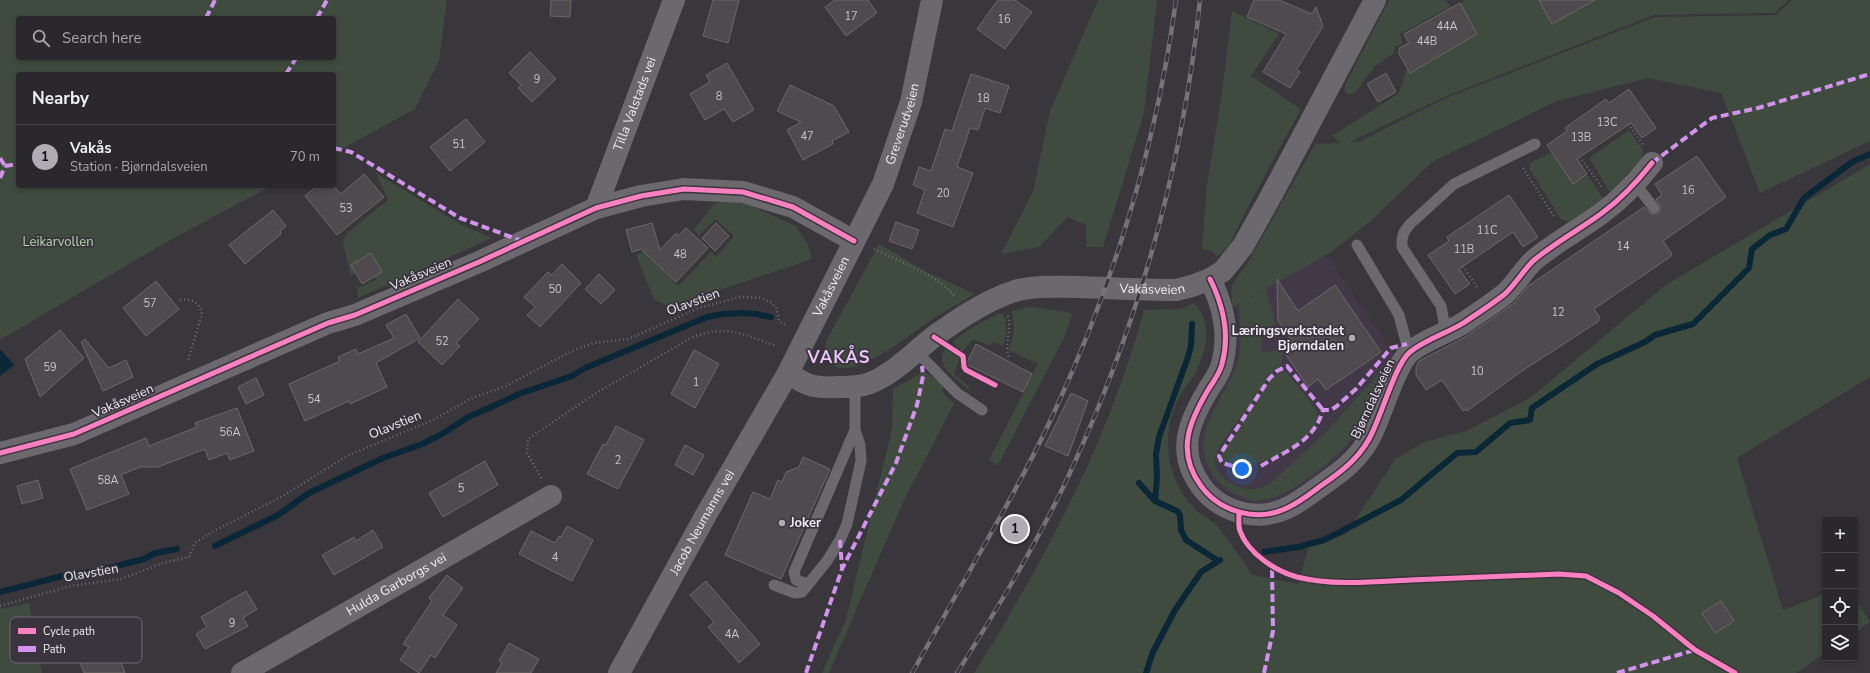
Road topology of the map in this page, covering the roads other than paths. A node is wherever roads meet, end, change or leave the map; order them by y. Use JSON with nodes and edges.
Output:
{"nodes":[{"id":1,"x":674,"y":0,"type":"edge"},
{"id":2,"x":932,"y":0,"type":"edge"},
{"id":3,"x":1367,"y":2,"type":"edge"},
{"id":4,"x":1535,"y":144,"type":"dead end"},
{"id":5,"x":1652,"y":163,"type":"dead end"},
{"id":6,"x":1633,"y":186,"type":"junction"},
{"id":7,"x":596,"y":208,"type":"junction"},
{"id":8,"x":1654,"y":208,"type":"dead end"},
{"id":9,"x":854,"y":241,"type":"junction"},
{"id":10,"x":1357,"y":245,"type":"dead end"},
{"id":11,"x":1210,"y":279,"type":"junction"},
{"id":12,"x":1446,"y":333,"type":"junction"},
{"id":13,"x":917,"y":352,"type":"junction"},
{"id":14,"x":1409,"y":352,"type":"junction"},
{"id":15,"x":788,"y":374,"type":"junction"},
{"id":16,"x":855,"y":387,"type":"junction"},
{"id":17,"x":982,"y":410,"type":"dead end"},
{"id":18,"x":855,"y":430,"type":"junction"},
{"id":19,"x":0,"y":453,"type":"edge"},
{"id":20,"x":551,"y":496,"type":"road end"},
{"id":21,"x":774,"y":585,"type":"dead end"},
{"id":22,"x":802,"y":592,"type":"junction"},
{"id":23,"x":242,"y":673,"type":"edge"},
{"id":24,"x":619,"y":673,"type":"edge"}],
"edges":[{"from":1,"to":7,"type":"street","name":"Tilla Valstads vei"},
{"from":2,"to":9,"type":"street","name":"Greverudveien"},
{"from":3,"to":11,"type":"street","name":"Vakåsveien"},
{"from":4,"to":12,"type":"lane"},
{"from":5,"to":6,"type":"street","name":"Bjørndalsveien"},
{"from":6,"to":8,"type":"lane"},
{"from":6,"to":12,"type":"street","name":"Bjørndalsveien"},
{"from":7,"to":9,"type":"street","name":"Vakåsveien"},
{"from":7,"to":19,"type":"street","name":"Vakåsveien"},
{"from":9,"to":15,"type":"street","name":"Vakåsveien"},
{"from":10,"to":14,"type":"lane"},
{"from":11,"to":13,"type":"street","name":"Vakåsveien"},
{"from":11,"to":14,"type":"street","name":"Bjørndalsveien"},
{"from":12,"to":14,"type":"street","name":"Bjørndalsveien"},
{"from":13,"to":16,"type":"street","name":"Vakåsveien"},
{"from":13,"to":17,"type":"lane"},
{"from":15,"to":16,"type":"street","name":"Vakåsveien"},
{"from":15,"to":24,"type":"street","name":"Jacob Neumanns vei"},
{"from":16,"to":18,"type":"lane"},
{"from":18,"to":22,"type":"lane"},
{"from":18,"to":22,"type":"lane"},
{"from":20,"to":23,"type":"street","name":"Hulda Garborgs vei"},
{"from":21,"to":22,"type":"lane"}]}
